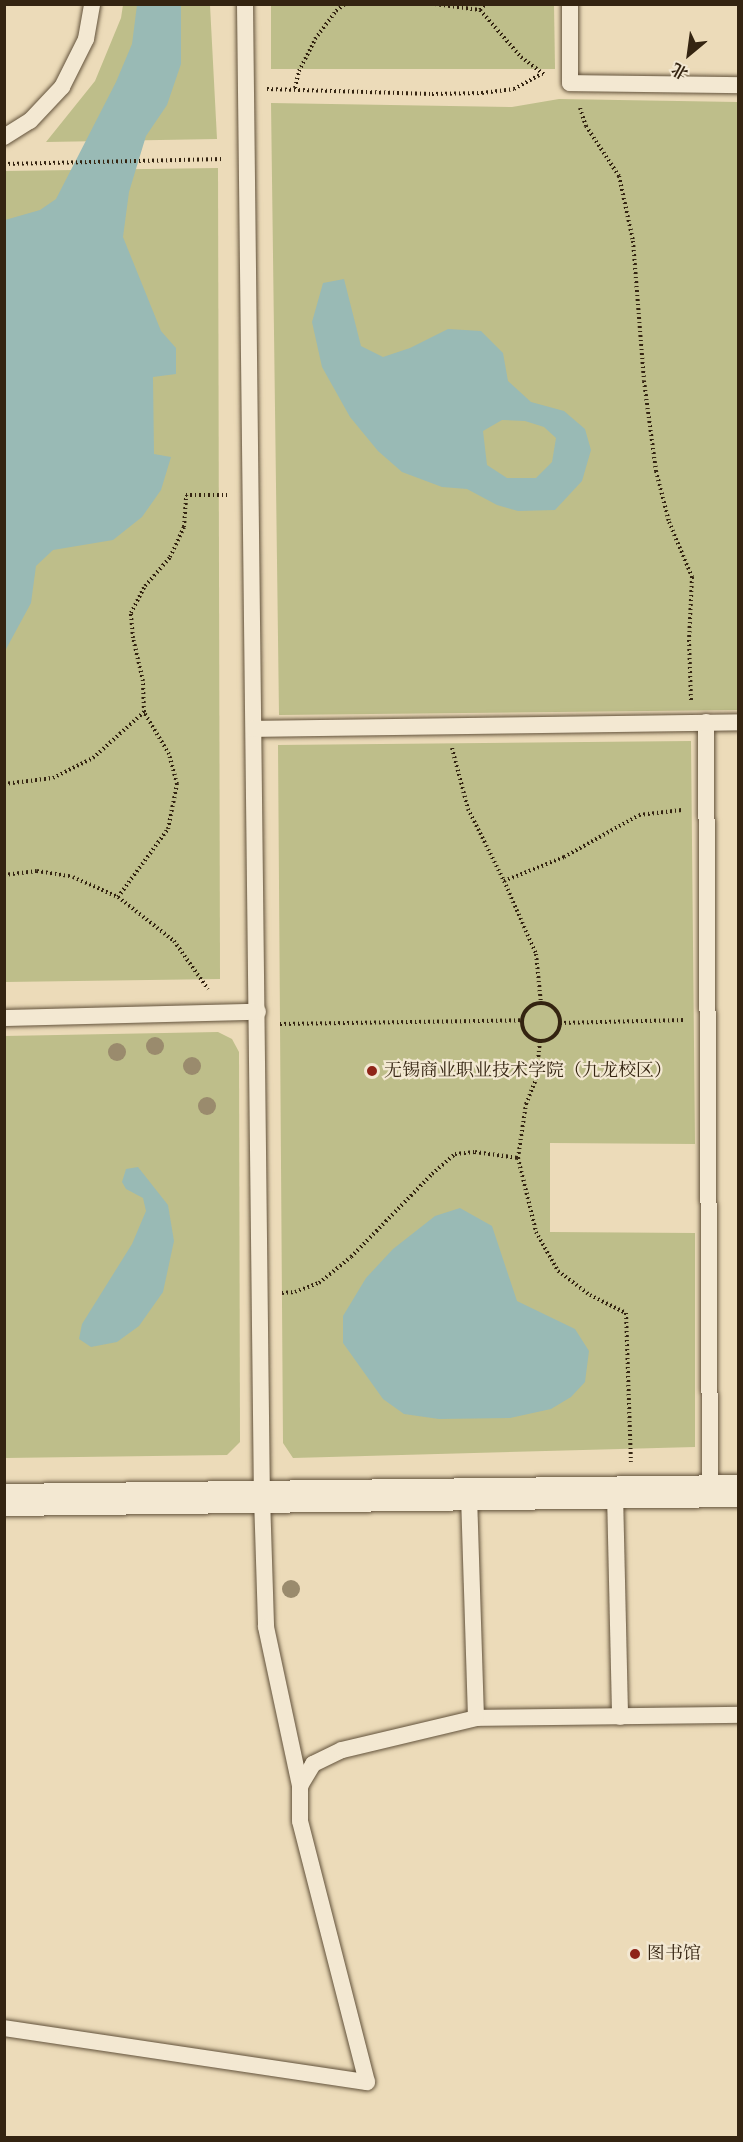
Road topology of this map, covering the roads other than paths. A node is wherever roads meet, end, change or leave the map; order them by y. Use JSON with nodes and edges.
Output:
{"nodes":[{"id":1,"x":92,"y":4,"type":"edge"},
{"id":2,"x":246,"y":4,"type":"edge"},
{"id":3,"x":570,"y":4,"type":"edge"},
{"id":4,"x":738,"y":85,"type":"edge"},
{"id":5,"x":4,"y":137,"type":"edge"},
{"id":6,"x":738,"y":722,"type":"edge"},
{"id":7,"x":699,"y":723,"type":"junction"},
{"id":8,"x":254,"y":729,"type":"junction"},
{"id":9,"x":4,"y":1018,"type":"edge"},
{"id":10,"x":258,"y":1018,"type":"junction"},
{"id":11,"x":724,"y":1491,"type":"edge"},
{"id":12,"x":623,"y":1493,"type":"junction"},
{"id":13,"x":468,"y":1494,"type":"junction"},
{"id":14,"x":262,"y":1497,"type":"junction"},
{"id":15,"x":4,"y":1500,"type":"edge"},
{"id":16,"x":738,"y":1715,"type":"edge"},
{"id":17,"x":620,"y":1717,"type":"junction"},
{"id":18,"x":476,"y":1718,"type":"junction"},
{"id":19,"x":300,"y":1786,"type":"junction"},
{"id":20,"x":4,"y":2028,"type":"edge"}],
"edges":[{"from":1,"to":5,"type":"lane"},
{"from":2,"to":8,"type":"lane"},
{"from":3,"to":4,"type":"lane"},
{"from":6,"to":7,"type":"lane"},
{"from":7,"to":8,"type":"lane"},
{"from":7,"to":11,"type":"lane"},
{"from":8,"to":10,"type":"lane"},
{"from":9,"to":10,"type":"lane"},
{"from":10,"to":14,"type":"lane"},
{"from":11,"to":12,"type":"street"},
{"from":12,"to":13,"type":"street"},
{"from":12,"to":17,"type":"lane"},
{"from":13,"to":14,"type":"street"},
{"from":13,"to":18,"type":"lane"},
{"from":14,"to":15,"type":"street"},
{"from":14,"to":19,"type":"lane"},
{"from":16,"to":17,"type":"lane"},
{"from":17,"to":18,"type":"lane"},
{"from":18,"to":19,"type":"lane"},
{"from":19,"to":20,"type":"lane"}]}
